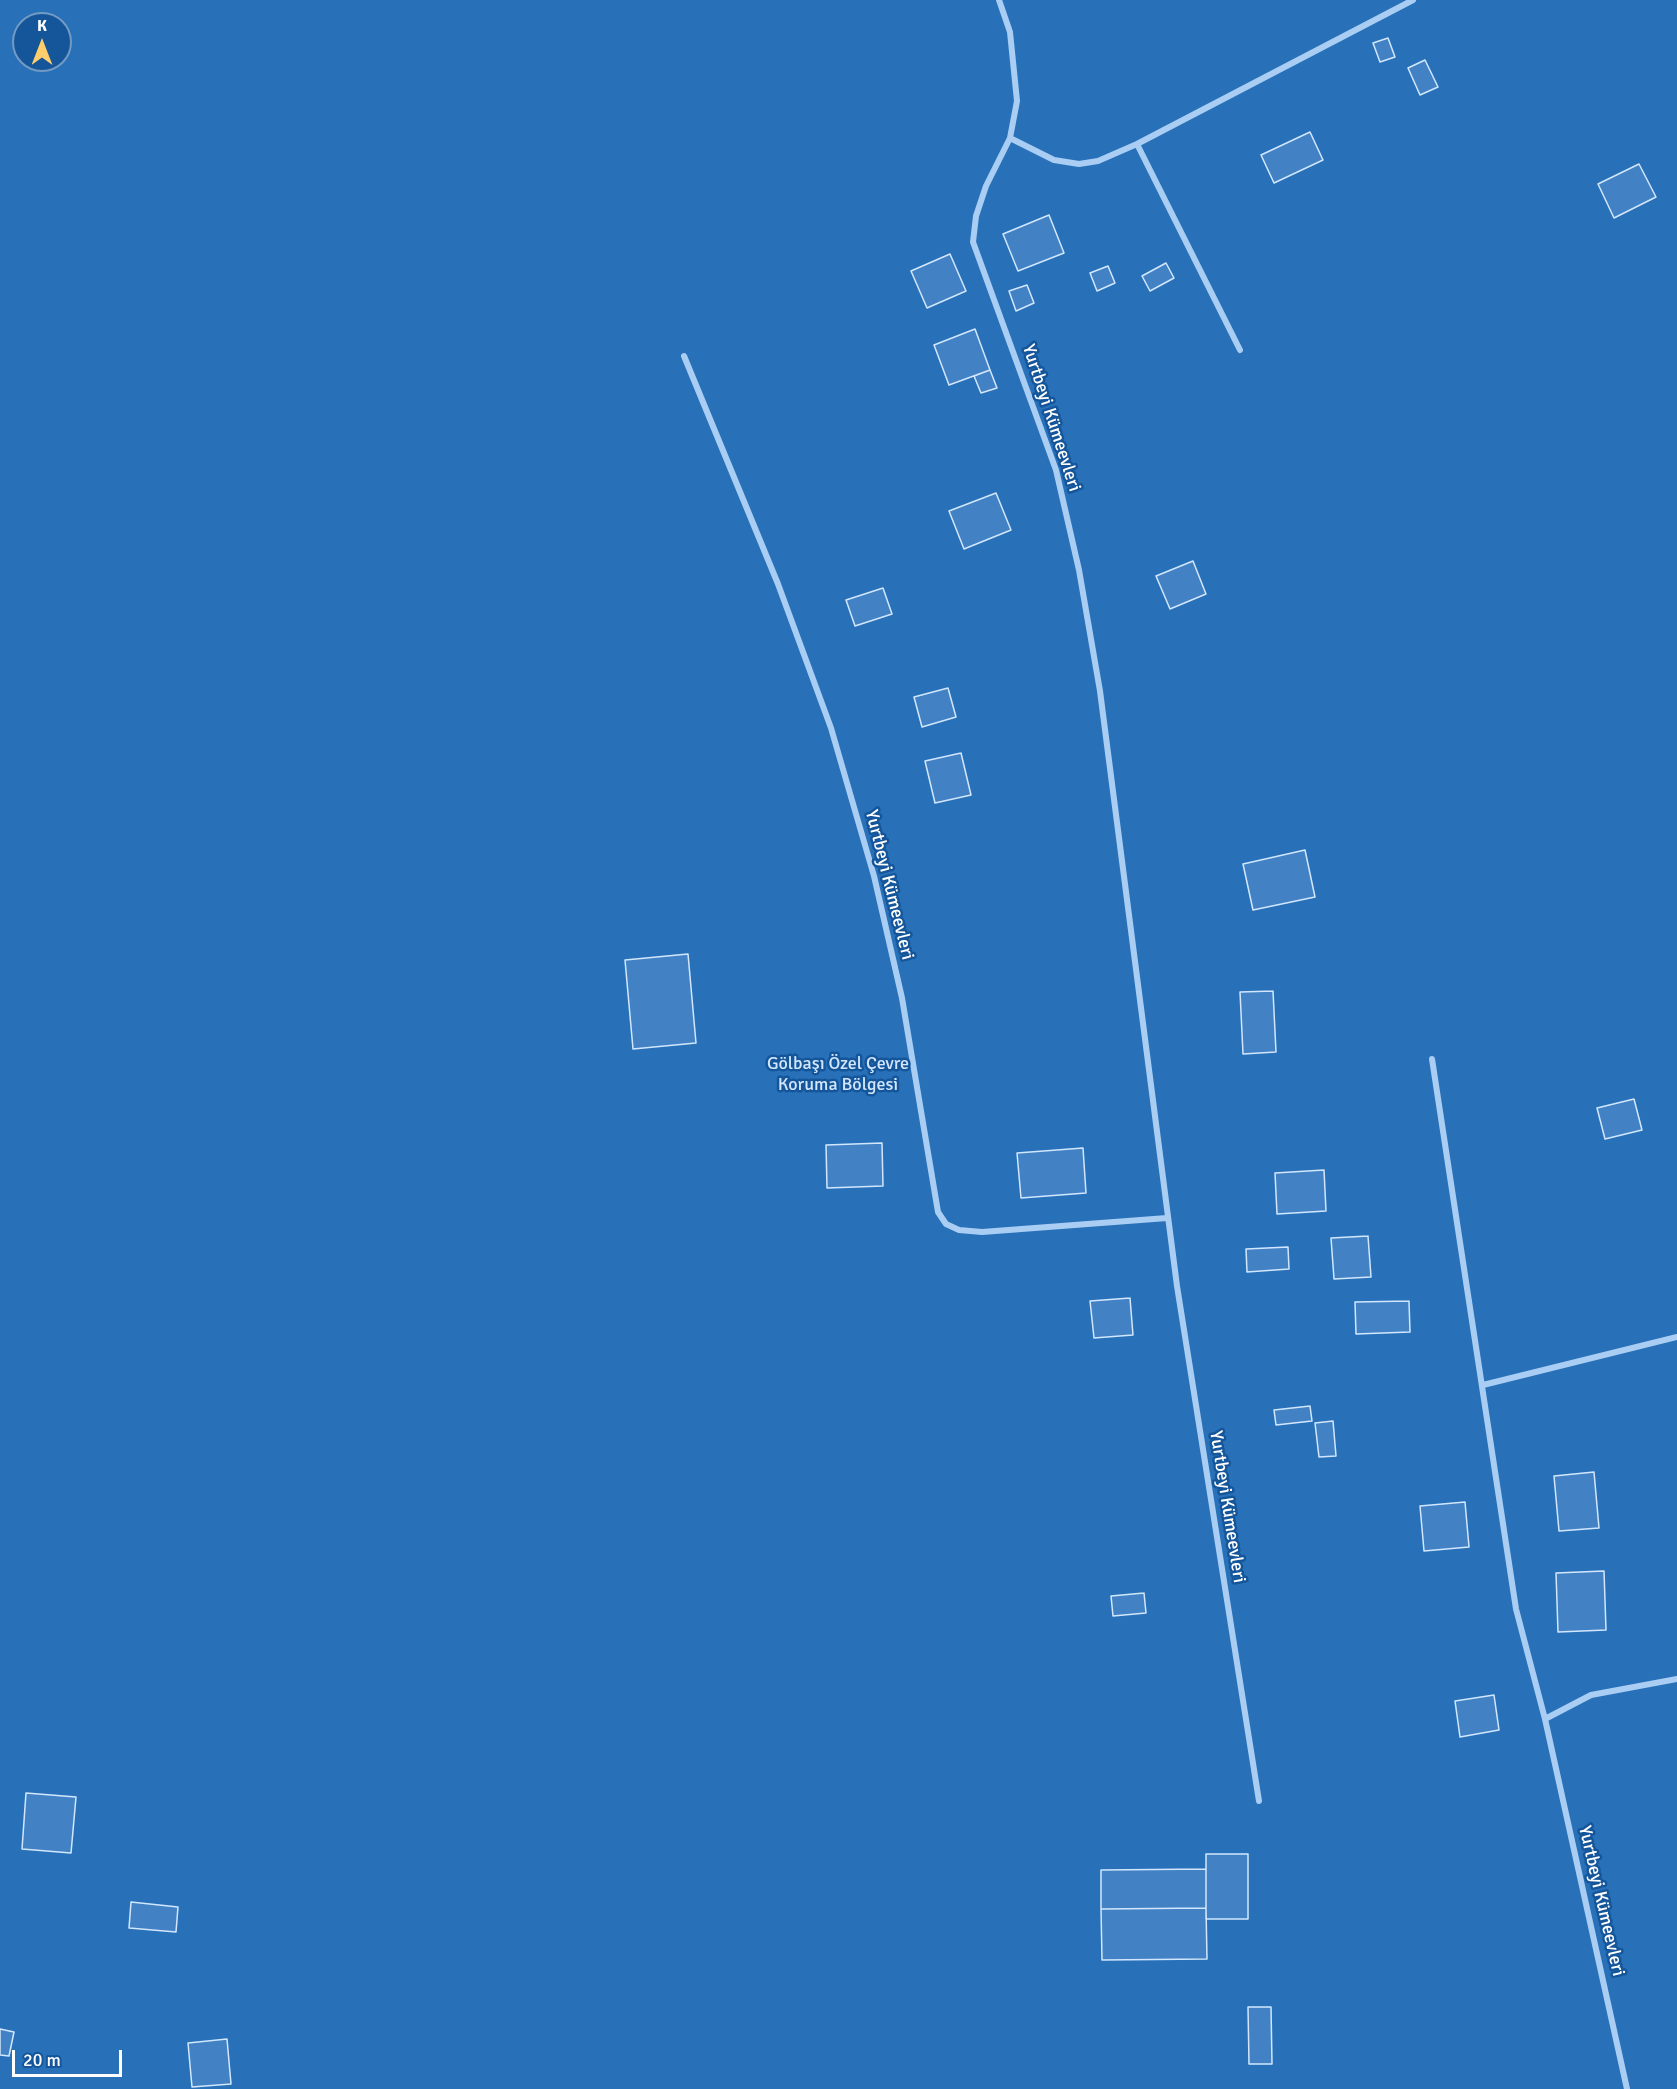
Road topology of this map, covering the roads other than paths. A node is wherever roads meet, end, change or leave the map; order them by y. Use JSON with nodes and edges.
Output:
{"nodes":[{"id":1,"x":999,"y":0,"type":"edge"},
{"id":2,"x":1413,"y":0,"type":"edge"},
{"id":3,"x":1010,"y":138,"type":"junction"},
{"id":4,"x":1137,"y":144,"type":"junction"},
{"id":5,"x":1240,"y":350,"type":"dead end"},
{"id":6,"x":684,"y":356,"type":"dead end"},
{"id":7,"x":1432,"y":1059,"type":"dead end"},
{"id":8,"x":1167,"y":1218,"type":"junction"},
{"id":9,"x":1677,"y":1337,"type":"edge"},
{"id":10,"x":1483,"y":1384,"type":"junction"},
{"id":11,"x":1677,"y":1679,"type":"edge"},
{"id":12,"x":1545,"y":1719,"type":"junction"},
{"id":13,"x":1259,"y":1801,"type":"dead end"},
{"id":14,"x":1627,"y":2089,"type":"edge"}],
"edges":[{"from":1,"to":3,"type":"street","name":"Yurtbeyi Kümeevleri"},
{"from":2,"to":4,"type":"street"},
{"from":3,"to":4,"type":"street"},
{"from":3,"to":8,"type":"street","name":"Yurtbeyi Kümeevleri"},
{"from":4,"to":5,"type":"street"},
{"from":6,"to":8,"type":"street","name":"Yurtbeyi Kümeevleri"},
{"from":7,"to":10,"type":"street","name":"Yurtbeyi Kümeevleri"},
{"from":8,"to":13,"type":"street","name":"Yurtbeyi Kümeevleri"},
{"from":9,"to":10,"type":"street"},
{"from":10,"to":12,"type":"street","name":"Yurtbeyi Kümeevleri"},
{"from":11,"to":12,"type":"street"},
{"from":12,"to":14,"type":"street","name":"Yurtbeyi Kümeevleri"}]}
